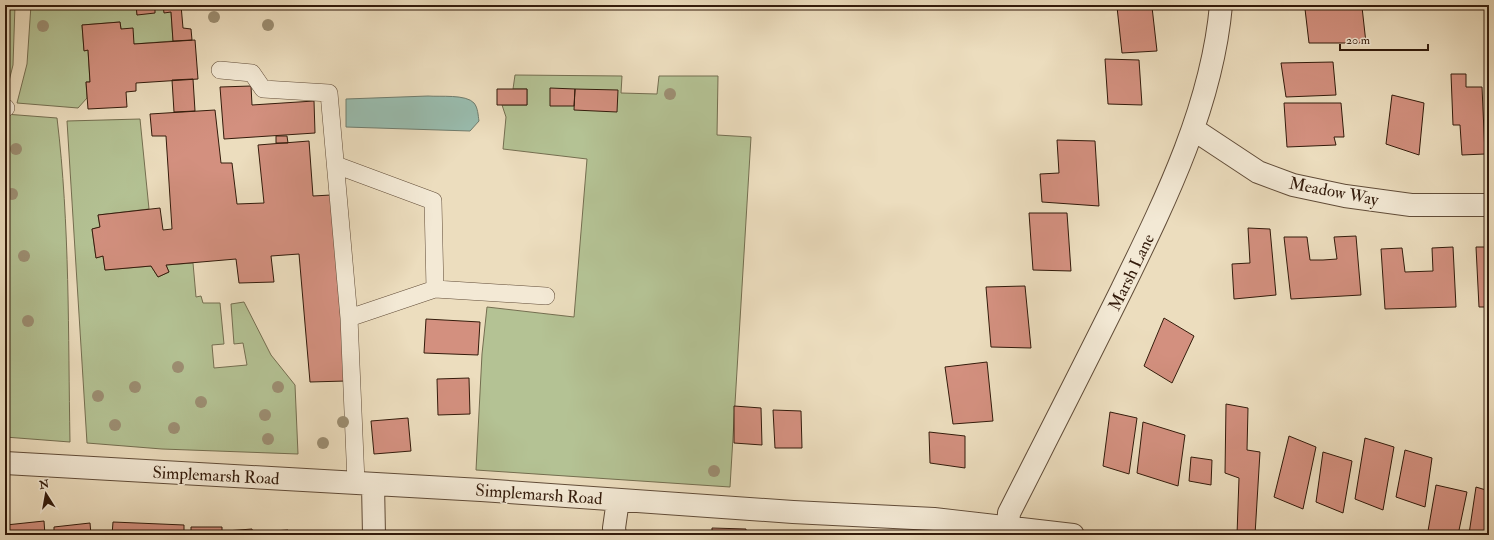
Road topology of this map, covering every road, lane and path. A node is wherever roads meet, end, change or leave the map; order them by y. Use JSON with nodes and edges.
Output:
{"nodes":[{"id":1,"x":1221,"y":5,"type":"edge"},
{"id":2,"x":220,"y":70,"type":"dead end"},
{"id":3,"x":1193,"y":129,"type":"junction"},
{"id":4,"x":336,"y":165,"type":"junction"},
{"id":5,"x":1489,"y":205,"type":"edge"},
{"id":6,"x":434,"y":288,"type":"junction"},
{"id":7,"x":546,"y":296,"type":"dead end"},
{"id":8,"x":350,"y":318,"type":"junction"},
{"id":9,"x":5,"y":463,"type":"edge"},
{"id":10,"x":364,"y":483,"type":"junction"},
{"id":11,"x":618,"y":500,"type":"junction"},
{"id":12,"x":1008,"y":527,"type":"junction"},
{"id":13,"x":374,"y":535,"type":"edge"},
{"id":14,"x":615,"y":535,"type":"edge"},
{"id":15,"x":1073,"y":535,"type":"edge"}],
"edges":[{"from":1,"to":3,"type":"street","name":"Marsh Lane"},
{"from":2,"to":4,"type":"lane"},
{"from":3,"to":5,"type":"street","name":"Meadow Way"},
{"from":3,"to":12,"type":"street","name":"Marsh Lane"},
{"from":4,"to":6,"type":"lane"},
{"from":4,"to":8,"type":"lane"},
{"from":6,"to":7,"type":"lane"},
{"from":6,"to":8,"type":"lane"},
{"from":8,"to":10,"type":"lane"},
{"from":9,"to":10,"type":"street","name":"Simplemarsh Road"},
{"from":10,"to":11,"type":"street","name":"Simplemarsh Road"},
{"from":10,"to":13,"type":"street"},
{"from":11,"to":12,"type":"street","name":"Simplemarsh Road"},
{"from":11,"to":14,"type":"street"},
{"from":12,"to":15,"type":"street","name":"Simplemarsh Road"}]}
